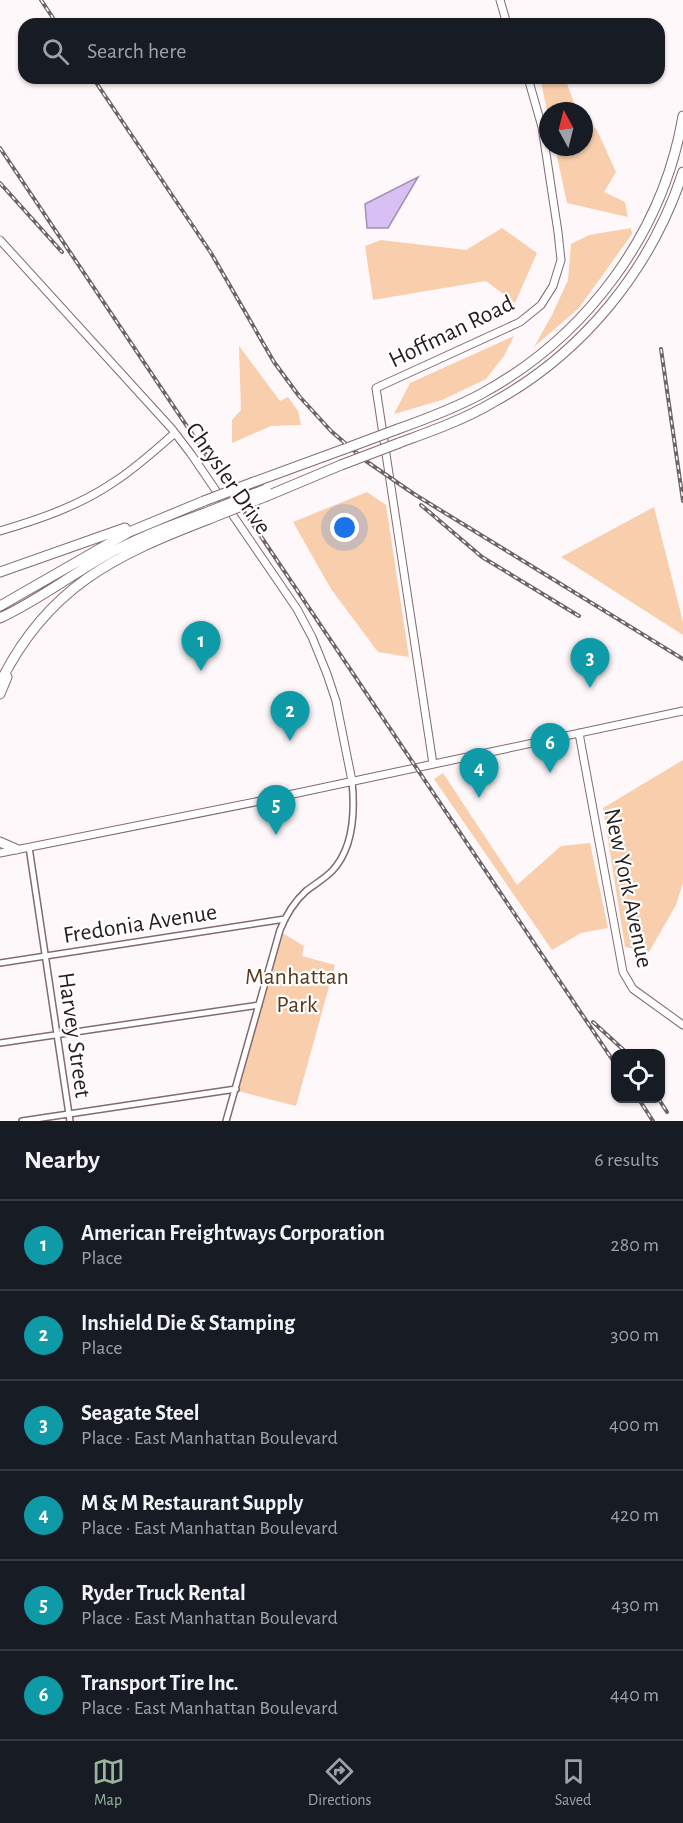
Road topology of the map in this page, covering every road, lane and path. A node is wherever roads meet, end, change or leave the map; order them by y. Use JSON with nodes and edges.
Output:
{"nodes":[{"id":1,"x":500,"y":0,"type":"edge"},
{"id":2,"x":505,"y":18,"type":"edge"},
{"id":3,"x":530,"y":84,"type":"edge"},
{"id":4,"x":683,"y":116,"type":"edge"},
{"id":5,"x":683,"y":172,"type":"edge"},
{"id":6,"x":0,"y":240,"type":"edge"},
{"id":7,"x":175,"y":433,"type":"junction"},
{"id":8,"x":207,"y":516,"type":"junction"},
{"id":9,"x":153,"y":521,"type":"junction"},
{"id":10,"x":0,"y":531,"type":"edge"},
{"id":11,"x":0,"y":572,"type":"edge"},
{"id":12,"x":74,"y":587,"type":"junction"},
{"id":13,"x":0,"y":606,"type":"edge"},
{"id":14,"x":0,"y":618,"type":"edge"},
{"id":15,"x":0,"y":682,"type":"edge"},
{"id":16,"x":0,"y":694,"type":"edge"},
{"id":17,"x":683,"y":711,"type":"edge"},
{"id":18,"x":579,"y":733,"type":"junction"},
{"id":19,"x":433,"y":764,"type":"junction"},
{"id":20,"x":352,"y":782,"type":"junction"},
{"id":21,"x":0,"y":842,"type":"edge"},
{"id":22,"x":29,"y":847,"type":"junction"},
{"id":23,"x":16,"y":849,"type":"junction"},
{"id":24,"x":0,"y":853,"type":"edge"},
{"id":25,"x":285,"y":919,"type":"junction"},
{"id":26,"x":45,"y":955,"type":"junction"},
{"id":27,"x":0,"y":963,"type":"edge"},
{"id":28,"x":259,"y":1005,"type":"junction"},
{"id":29,"x":683,"y":1025,"type":"edge"},
{"id":30,"x":57,"y":1034,"type":"junction"},
{"id":31,"x":0,"y":1043,"type":"edge"},
{"id":32,"x":236,"y":1089,"type":"junction"},
{"id":33,"x":69,"y":1114,"type":"junction"},
{"id":34,"x":22,"y":1121,"type":"edge"},
{"id":35,"x":70,"y":1121,"type":"edge"},
{"id":36,"x":226,"y":1121,"type":"edge"}],
"edges":[{"from":1,"to":2,"type":"street"},
{"from":3,"to":19,"type":"street","name":"Hoffman Road"},
{"from":4,"to":9,"type":"highway","bridge":true},
{"from":5,"to":8,"type":"highway","bridge":true},
{"from":6,"to":7,"type":"street","name":"Chrysler Drive"},
{"from":7,"to":10,"type":"street"},
{"from":7,"to":20,"type":"street","name":"Chrysler Drive"},
{"from":8,"to":12,"type":"highway"},
{"from":8,"to":14,"type":"highway"},
{"from":9,"to":11,"type":"highway"},
{"from":9,"to":13,"type":"highway"},
{"from":12,"to":15,"type":"highway"},
{"from":12,"to":16,"type":"highway"},
{"from":17,"to":18,"type":"street"},
{"from":18,"to":19,"type":"street"},
{"from":18,"to":29,"type":"street","name":"New York Avenue"},
{"from":19,"to":20,"type":"street"},
{"from":20,"to":22,"type":"street"},
{"from":20,"to":25,"type":"street"},
{"from":21,"to":23,"type":"highway"},
{"from":22,"to":23,"type":"street"},
{"from":22,"to":26,"type":"street","name":"Harvey Street"},
{"from":23,"to":24,"type":"street"},
{"from":25,"to":26,"type":"street","name":"Fredonia Avenue"},
{"from":25,"to":28,"type":"street"},
{"from":26,"to":27,"type":"street","name":"Fredonia Avenue"},
{"from":26,"to":30,"type":"street","name":"Harvey Street"},
{"from":28,"to":30,"type":"street"},
{"from":28,"to":32,"type":"street"},
{"from":30,"to":31,"type":"street"},
{"from":30,"to":33,"type":"street","name":"Harvey Street"},
{"from":32,"to":33,"type":"street"},
{"from":32,"to":36,"type":"street"},
{"from":33,"to":34,"type":"street"},
{"from":33,"to":35,"type":"street","name":"Harvey Street"}]}
